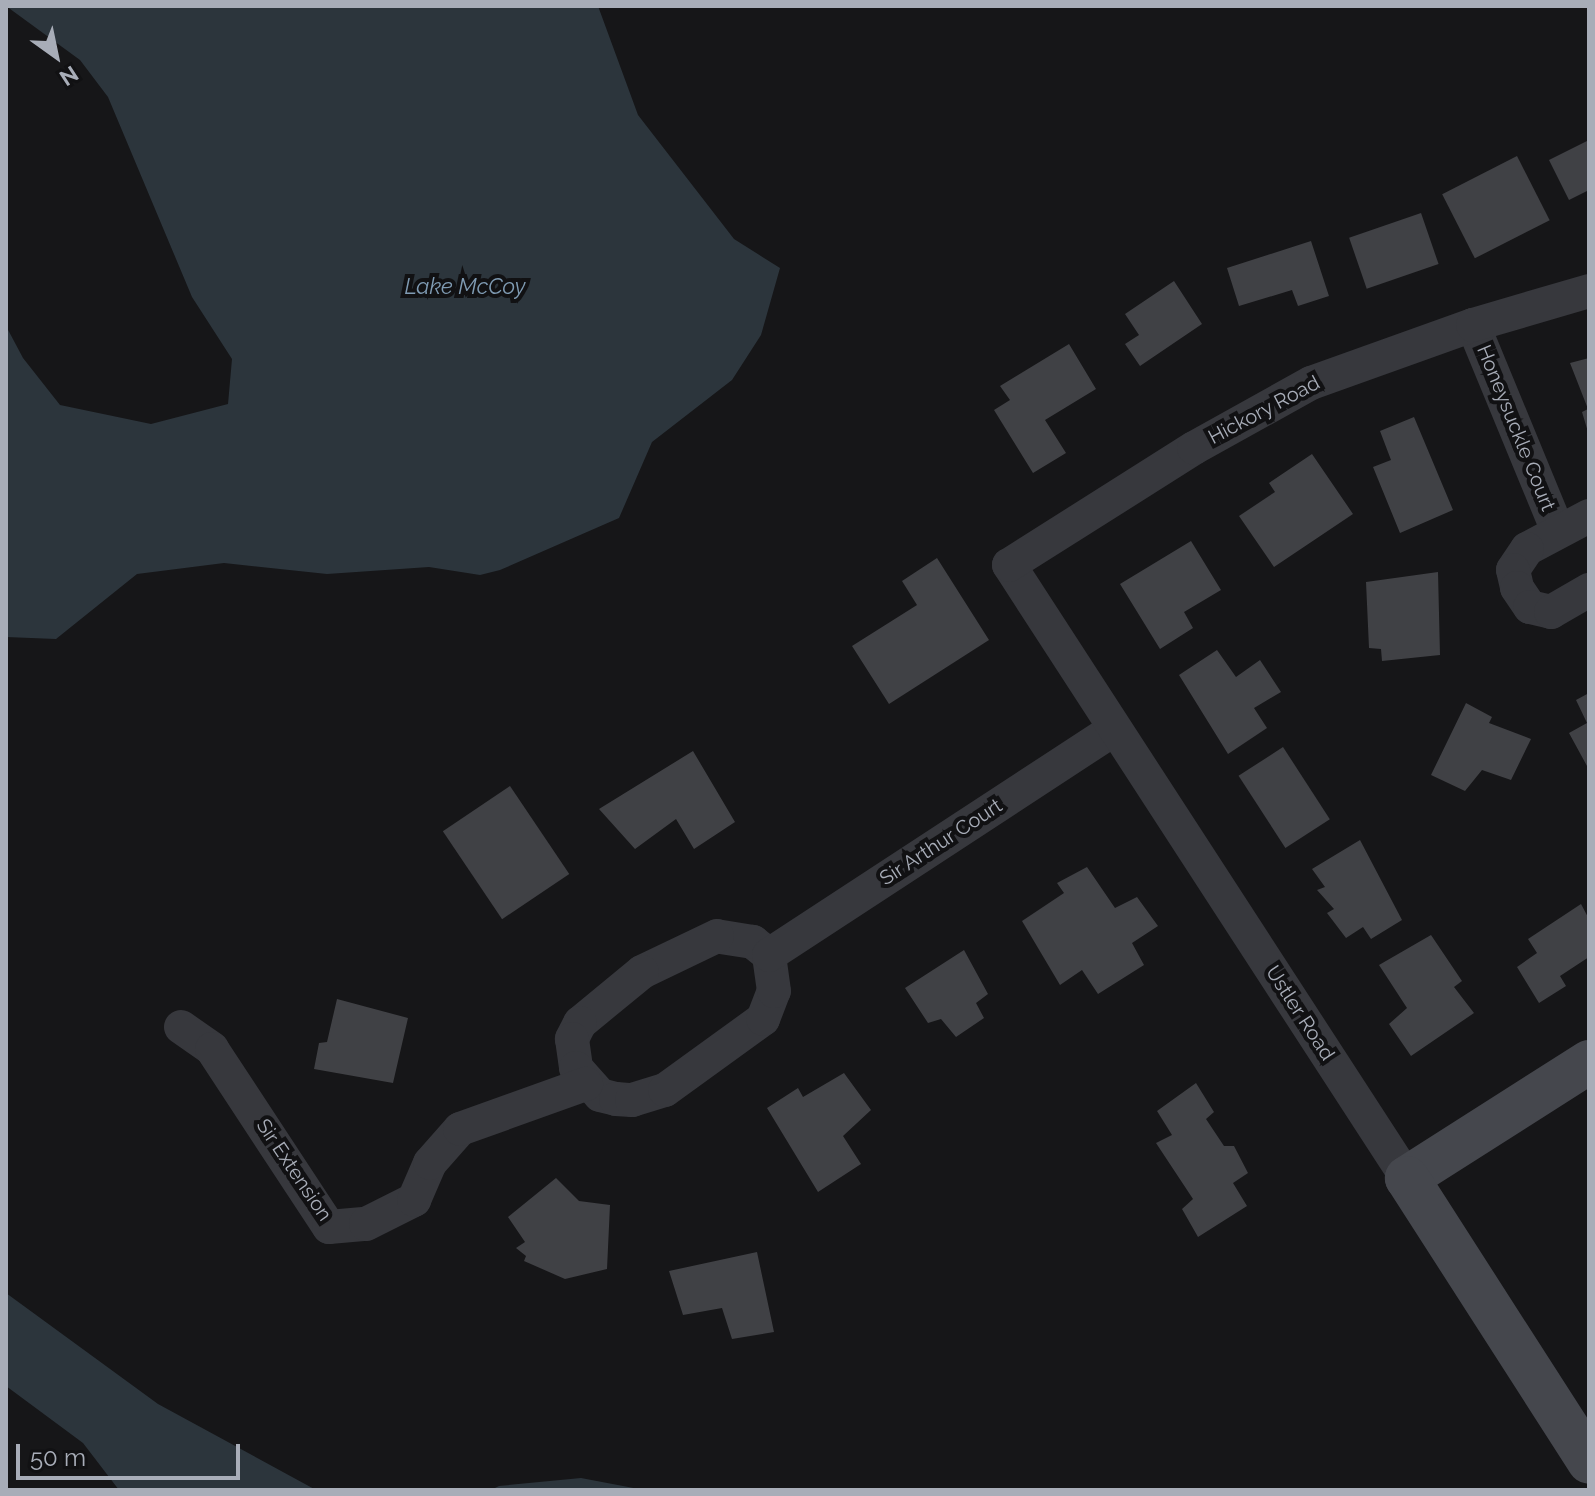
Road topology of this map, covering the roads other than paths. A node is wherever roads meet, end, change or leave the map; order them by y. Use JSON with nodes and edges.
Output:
{"nodes":[{"id":1,"x":1589,"y":291,"type":"edge"},
{"id":2,"x":1473,"y":325,"type":"junction"},
{"id":3,"x":1589,"y":516,"type":"edge"},
{"id":4,"x":1558,"y":531,"type":"junction"},
{"id":5,"x":1009,"y":565,"type":"joint"},
{"id":6,"x":1589,"y":590,"type":"edge"},
{"id":7,"x":1114,"y":729,"type":"junction"},
{"id":8,"x":769,"y":955,"type":"junction"},
{"id":9,"x":181,"y":1027,"type":"dead end"},
{"id":10,"x":1589,"y":1062,"type":"edge"},
{"id":11,"x":586,"y":1084,"type":"junction"},
{"id":12,"x":1407,"y":1178,"type":"junction"},
{"id":13,"x":1589,"y":1462,"type":"edge"}],
"edges":[{"from":1,"to":2,"type":"street","name":"Hickory Road"},
{"from":2,"to":4,"type":"street","name":"Honeysuckle Court"},
{"from":2,"to":5,"type":"street","name":"Hickory Road"},
{"from":3,"to":4,"type":"street","name":"Honeysuckle Court"},
{"from":4,"to":6,"type":"street","name":"Honeysuckle Court"},
{"from":5,"to":7,"type":"street","name":"Ustler Road"},
{"from":7,"to":8,"type":"street","name":"Sir Arthur Court"},
{"from":7,"to":12,"type":"street","name":"Ustler Road"},
{"from":8,"to":11,"type":"street"},
{"from":8,"to":11,"type":"street"},
{"from":9,"to":11,"type":"street","name":"Sir Extension"},
{"from":10,"to":12,"type":"street"},
{"from":12,"to":13,"type":"street","name":"Ustler Road"}]}
